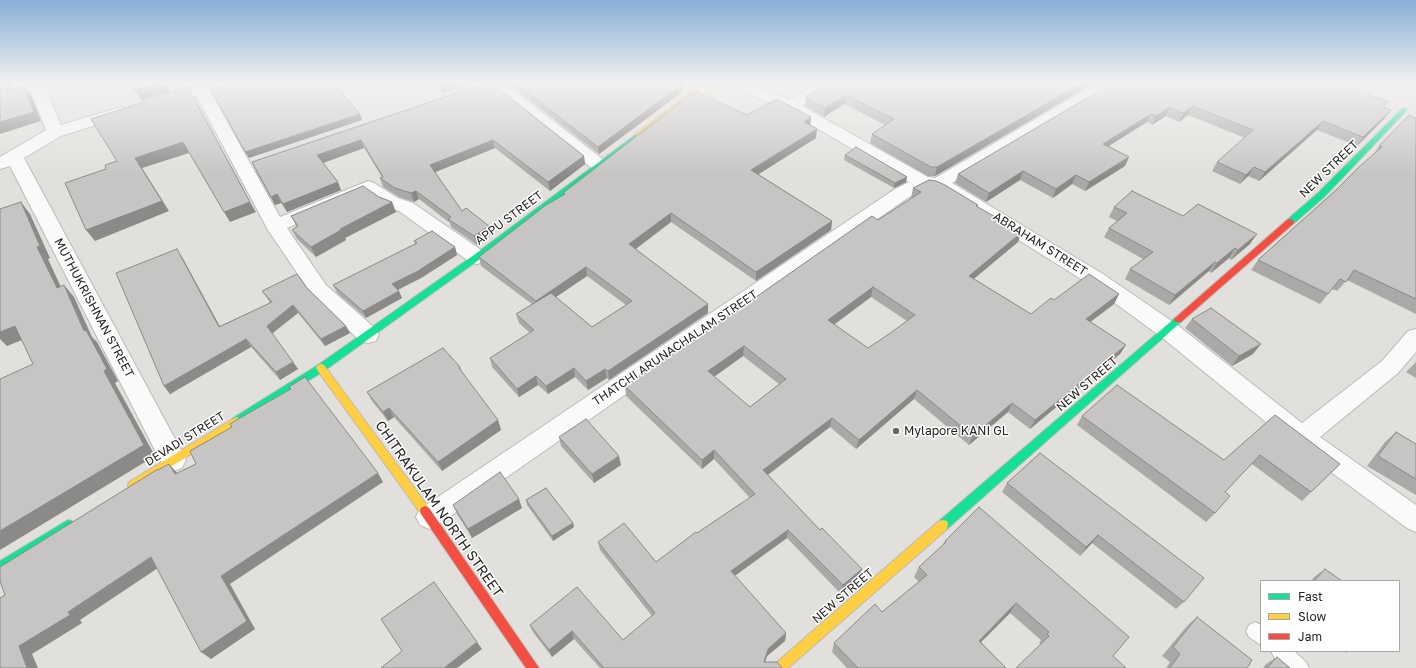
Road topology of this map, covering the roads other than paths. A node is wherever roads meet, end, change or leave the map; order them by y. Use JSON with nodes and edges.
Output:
{"nodes":[{"id":1,"x":47,"y":113,"type":"edge"},
{"id":2,"x":118,"y":113,"type":"edge"},
{"id":3,"x":217,"y":113,"type":"edge"},
{"id":4,"x":529,"y":113,"type":"edge"},
{"id":5,"x":662,"y":113,"type":"edge"},
{"id":6,"x":803,"y":113,"type":"edge"},
{"id":7,"x":1056,"y":113,"type":"edge"},
{"id":8,"x":1401,"y":113,"type":"edge"},
{"id":9,"x":55,"y":132,"type":"junction"},
{"id":10,"x":7,"y":160,"type":"edge"},
{"id":11,"x":599,"y":165,"type":"junction"},
{"id":12,"x":930,"y":183,"type":"junction"},
{"id":13,"x":275,"y":226,"type":"junction"},
{"id":14,"x":477,"y":257,"type":"junction"},
{"id":15,"x":1168,"y":330,"type":"junction"},
{"id":16,"x":368,"y":335,"type":"junction"},
{"id":17,"x":1416,"y":337,"type":"edge"},
{"id":18,"x":321,"y":368,"type":"junction"},
{"id":19,"x":1302,"y":437,"type":"junction"},
{"id":20,"x":173,"y":460,"type":"junction"},
{"id":21,"x":127,"y":489,"type":"edge"},
{"id":22,"x":429,"y":517,"type":"junction"},
{"id":23,"x":1416,"y":520,"type":"edge"},
{"id":24,"x":73,"y":522,"type":"edge"},
{"id":25,"x":0,"y":567,"type":"edge"},
{"id":26,"x":1281,"y":652,"type":"edge"},
{"id":27,"x":533,"y":668,"type":"edge"},
{"id":28,"x":779,"y":668,"type":"edge"},
{"id":29,"x":1300,"y":668,"type":"edge"}],
"edges":[{"from":1,"to":9,"type":"street"},
{"from":2,"to":9,"type":"street"},
{"from":3,"to":13,"type":"street"},
{"from":4,"to":11,"type":"street"},
{"from":5,"to":11,"type":"street","name":"APPU STREET"},
{"from":6,"to":12,"type":"street","name":"ABRAHAM STREET"},
{"from":7,"to":12,"type":"street","name":"THATCHI ARUNACHALAM STREET"},
{"from":8,"to":15,"type":"street","name":"NEW STREET"},
{"from":9,"to":10,"type":"street"},
{"from":10,"to":20,"type":"street","name":"MUTHUKRISHNAN STREET"},
{"from":11,"to":14,"type":"street","name":"APPU STREET"},
{"from":12,"to":15,"type":"street","name":"ABRAHAM STREET"},
{"from":12,"to":22,"type":"street","name":"THATCHI ARUNACHALAM STREET"},
{"from":13,"to":14,"type":"street"},
{"from":13,"to":16,"type":"street"},
{"from":14,"to":16,"type":"street","name":"APPU STREET"},
{"from":15,"to":19,"type":"street","name":"ABRAHAM STREET"},
{"from":15,"to":28,"type":"street","name":"NEW STREET"},
{"from":16,"to":18,"type":"street","name":"APPU STREET"},
{"from":17,"to":19,"type":"street"},
{"from":18,"to":20,"type":"street","name":"DEVADI STREET"},
{"from":18,"to":22,"type":"street","name":"CHITRAKULAM NORTH STREET"},
{"from":19,"to":23,"type":"street","name":"ABRAHAM STREET"},
{"from":20,"to":21,"type":"street","name":"DEVADI STREET"},
{"from":22,"to":27,"type":"street","name":"CHITRAKULAM NORTH STREET"},
{"from":24,"to":25,"type":"street"},
{"from":26,"to":29,"type":"lane"}]}
